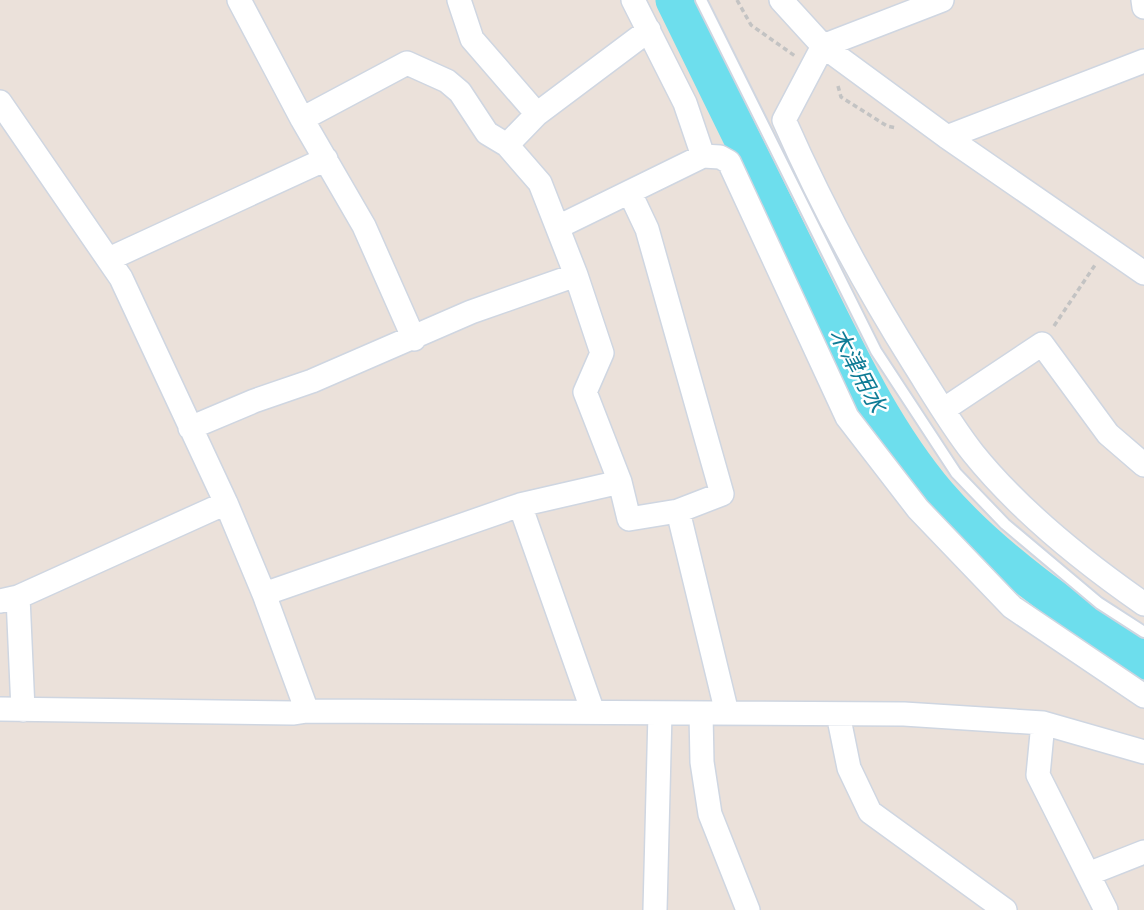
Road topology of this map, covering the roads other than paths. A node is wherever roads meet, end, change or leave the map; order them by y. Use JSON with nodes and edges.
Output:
{"nodes":[{"id":1,"x":239,"y":0,"type":"edge"},
{"id":2,"x":459,"y":0,"type":"edge"},
{"id":3,"x":634,"y":0,"type":"edge"},
{"id":4,"x":701,"y":0,"type":"edge"},
{"id":5,"x":781,"y":0,"type":"edge"},
{"id":6,"x":942,"y":0,"type":"edge"},
{"id":7,"x":1143,"y":0,"type":"edge"},
{"id":8,"x":1144,"y":7,"type":"edge"},
{"id":9,"x":649,"y":30,"type":"junction"},
{"id":10,"x":823,"y":46,"type":"junction"},
{"id":11,"x":1144,"y":61,"type":"edge"},
{"id":12,"x":0,"y":102,"type":"edge"},
{"id":13,"x":537,"y":114,"type":"junction"},
{"id":14,"x":302,"y":119,"type":"junction"},
{"id":15,"x":947,"y":137,"type":"junction"},
{"id":16,"x":507,"y":145,"type":"junction"},
{"id":17,"x":703,"y":156,"type":"junction"},
{"id":18,"x":326,"y":159,"type":"junction"},
{"id":19,"x":630,"y":193,"type":"junction"},
{"id":20,"x":558,"y":227,"type":"junction"},
{"id":21,"x":109,"y":259,"type":"junction"},
{"id":22,"x":1144,"y":273,"type":"edge"},
{"id":23,"x":576,"y":275,"type":"junction"},
{"id":24,"x":414,"y":339,"type":"junction"},
{"id":25,"x":943,"y":410,"type":"junction"},
{"id":26,"x":190,"y":428,"type":"junction"},
{"id":27,"x":1144,"y":465,"type":"edge"},
{"id":28,"x":620,"y":482,"type":"junction"},
{"id":29,"x":226,"y":503,"type":"junction"},
{"id":30,"x":520,"y":505,"type":"junction"},
{"id":31,"x":678,"y":511,"type":"junction"},
{"id":32,"x":264,"y":594,"type":"junction"},
{"id":33,"x":9,"y":599,"type":"edge"},
{"id":34,"x":1144,"y":604,"type":"edge"},
{"id":35,"x":1144,"y":632,"type":"edge"},
{"id":36,"x":1144,"y":696,"type":"edge"},
{"id":37,"x":0,"y":709,"type":"edge"},
{"id":38,"x":23,"y":710,"type":"junction"},
{"id":39,"x":307,"y":711,"type":"junction"},
{"id":40,"x":593,"y":712,"type":"junction"},
{"id":41,"x":660,"y":713,"type":"junction"},
{"id":42,"x":701,"y":713,"type":"junction"},
{"id":43,"x":727,"y":713,"type":"junction"},
{"id":44,"x":838,"y":713,"type":"junction"},
{"id":45,"x":1043,"y":723,"type":"junction"},
{"id":46,"x":1144,"y":752,"type":"edge"},
{"id":47,"x":1144,"y":852,"type":"edge"},
{"id":48,"x":1088,"y":874,"type":"junction"},
{"id":49,"x":655,"y":910,"type":"edge"},
{"id":50,"x":748,"y":910,"type":"edge"},
{"id":51,"x":1005,"y":910,"type":"edge"},
{"id":52,"x":1106,"y":910,"type":"edge"}],
"edges":[{"from":1,"to":14,"type":"street"},
{"from":2,"to":13,"type":"street"},
{"from":3,"to":9,"type":"street"},
{"from":4,"to":35,"type":"lane"},
{"from":5,"to":10,"type":"street"},
{"from":6,"to":10,"type":"street"},
{"from":7,"to":8,"type":"street"},
{"from":9,"to":13,"type":"street"},
{"from":9,"to":17,"type":"street"},
{"from":10,"to":15,"type":"street"},
{"from":10,"to":25,"type":"street"},
{"from":11,"to":15,"type":"street"},
{"from":12,"to":21,"type":"street"},
{"from":13,"to":16,"type":"street"},
{"from":14,"to":16,"type":"street"},
{"from":14,"to":18,"type":"street"},
{"from":15,"to":22,"type":"street"},
{"from":16,"to":20,"type":"street"},
{"from":17,"to":19,"type":"street"},
{"from":17,"to":36,"type":"street"},
{"from":18,"to":21,"type":"street"},
{"from":18,"to":24,"type":"street"},
{"from":19,"to":20,"type":"street"},
{"from":19,"to":31,"type":"street"},
{"from":20,"to":23,"type":"street"},
{"from":21,"to":26,"type":"street"},
{"from":23,"to":24,"type":"street"},
{"from":23,"to":28,"type":"street"},
{"from":24,"to":26,"type":"street"},
{"from":25,"to":27,"type":"street"},
{"from":25,"to":34,"type":"street"},
{"from":26,"to":29,"type":"street"},
{"from":28,"to":30,"type":"street"},
{"from":28,"to":31,"type":"street"},
{"from":29,"to":32,"type":"street"},
{"from":29,"to":33,"type":"street"},
{"from":30,"to":32,"type":"street"},
{"from":30,"to":40,"type":"street"},
{"from":31,"to":43,"type":"street"},
{"from":32,"to":39,"type":"street"},
{"from":33,"to":38,"type":"street"},
{"from":37,"to":38,"type":"street"},
{"from":38,"to":39,"type":"street"},
{"from":39,"to":40,"type":"street"},
{"from":40,"to":41,"type":"street"},
{"from":41,"to":42,"type":"street"},
{"from":41,"to":49,"type":"street"},
{"from":42,"to":43,"type":"street"},
{"from":42,"to":50,"type":"street"},
{"from":43,"to":44,"type":"street"},
{"from":44,"to":45,"type":"street"},
{"from":44,"to":51,"type":"street"},
{"from":45,"to":46,"type":"street"},
{"from":45,"to":48,"type":"street"},
{"from":47,"to":48,"type":"street"},
{"from":48,"to":52,"type":"street"}]}
